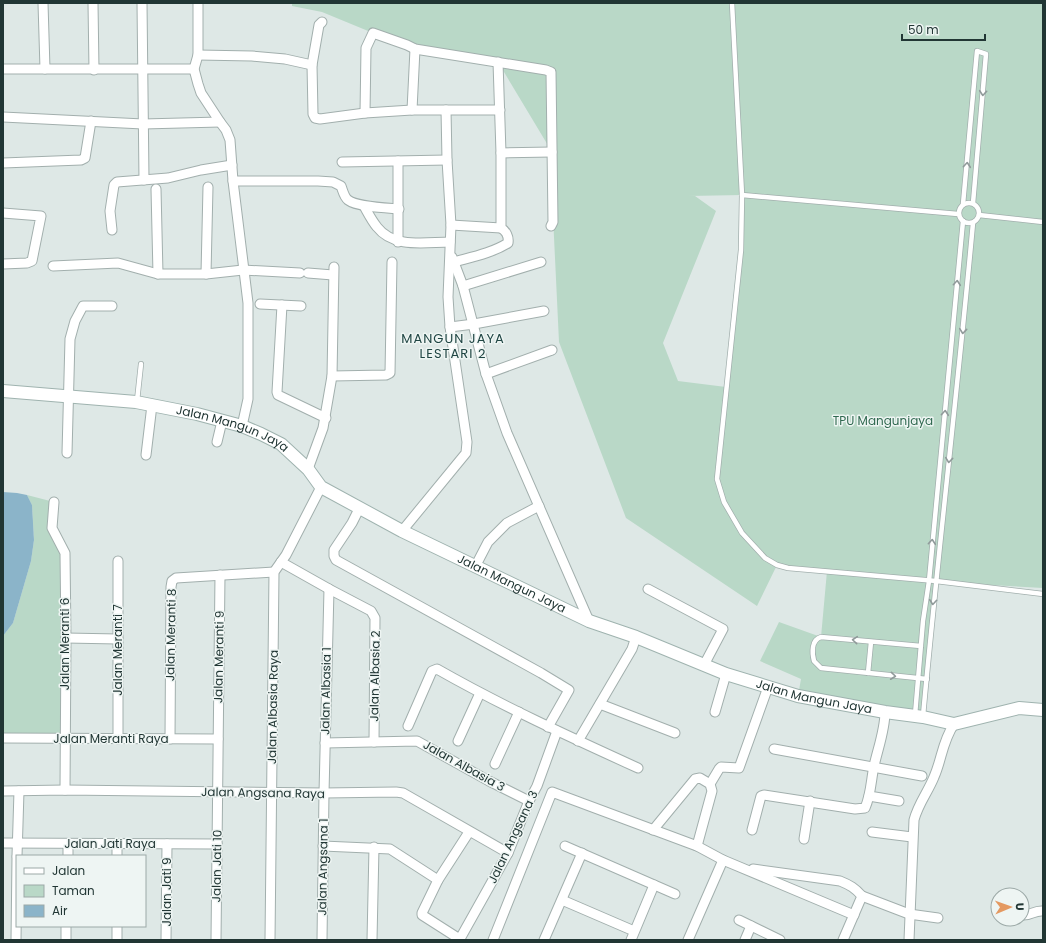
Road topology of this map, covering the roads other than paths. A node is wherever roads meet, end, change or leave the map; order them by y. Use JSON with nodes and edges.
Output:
{"nodes":[{"id":1,"x":43,"y":3,"type":"edge"},
{"id":2,"x":93,"y":3,"type":"edge"},
{"id":3,"x":142,"y":3,"type":"edge"},
{"id":4,"x":198,"y":3,"type":"edge"},
{"id":5,"x":732,"y":3,"type":"edge"},
{"id":6,"x":322,"y":22,"type":"dead end"},
{"id":7,"x":415,"y":49,"type":"junction"},
{"id":8,"x":198,"y":55,"type":"junction"},
{"id":9,"x":498,"y":62,"type":"junction"},
{"id":10,"x":312,"y":65,"type":"junction"},
{"id":11,"x":3,"y":69,"type":"edge"},
{"id":12,"x":45,"y":69,"type":"junction"},
{"id":13,"x":194,"y":69,"type":"junction"},
{"id":14,"x":94,"y":70,"type":"junction"},
{"id":15,"x":143,"y":70,"type":"junction"},
{"id":16,"x":412,"y":110,"type":"junction"},
{"id":17,"x":446,"y":110,"type":"junction"},
{"id":18,"x":500,"y":110,"type":"junction"},
{"id":19,"x":365,"y":112,"type":"junction"},
{"id":20,"x":3,"y":117,"type":"edge"},
{"id":21,"x":90,"y":121,"type":"junction"},
{"id":22,"x":220,"y":122,"type":"junction"},
{"id":23,"x":143,"y":124,"type":"junction"},
{"id":24,"x":552,"y":152,"type":"junction"},
{"id":25,"x":501,"y":153,"type":"junction"},
{"id":26,"x":447,"y":160,"type":"junction"},
{"id":27,"x":398,"y":161,"type":"junction"},
{"id":28,"x":342,"y":162,"type":"dead end"},
{"id":29,"x":3,"y":163,"type":"edge"},
{"id":30,"x":232,"y":165,"type":"junction"},
{"id":31,"x":144,"y":180,"type":"junction"},
{"id":32,"x":233,"y":181,"type":"junction"},
{"id":33,"x":208,"y":187,"type":"dead end"},
{"id":34,"x":156,"y":189,"type":"dead end"},
{"id":35,"x":742,"y":195,"type":"junction"},
{"id":36,"x":973,"y":203,"type":"junction"},
{"id":37,"x":963,"y":204,"type":"junction"},
{"id":38,"x":364,"y":206,"type":"junction"},
{"id":39,"x":399,"y":209,"type":"junction"},
{"id":40,"x":3,"y":213,"type":"edge"},
{"id":41,"x":958,"y":214,"type":"junction"},
{"id":42,"x":979,"y":215,"type":"junction"},
{"id":43,"x":963,"y":221,"type":"junction"},
{"id":44,"x":1043,"y":222,"type":"edge"},
{"id":45,"x":973,"y":223,"type":"junction"},
{"id":46,"x":451,"y":225,"type":"junction"},
{"id":47,"x":551,"y":226,"type":"dead end"},
{"id":48,"x":501,"y":228,"type":"junction"},
{"id":49,"x":112,"y":230,"type":"dead end"},
{"id":50,"x":398,"y":242,"type":"junction"},
{"id":51,"x":450,"y":242,"type":"junction"},
{"id":52,"x":453,"y":258,"type":"junction"},
{"id":53,"x":392,"y":262,"type":"dead end"},
{"id":54,"x":541,"y":262,"type":"dead end"},
{"id":55,"x":3,"y":264,"type":"edge"},
{"id":56,"x":53,"y":266,"type":"dead end"},
{"id":57,"x":243,"y":270,"type":"junction"},
{"id":58,"x":158,"y":274,"type":"junction"},
{"id":59,"x":206,"y":274,"type":"junction"},
{"id":60,"x":463,"y":286,"type":"junction"},
{"id":61,"x":260,"y":304,"type":"dead end"},
{"id":62,"x":282,"y":305,"type":"junction"},
{"id":63,"x":112,"y":306,"type":"dead end"},
{"id":64,"x":301,"y":306,"type":"dead end"},
{"id":65,"x":544,"y":311,"type":"dead end"},
{"id":66,"x":474,"y":324,"type":"junction"},
{"id":67,"x":450,"y":327,"type":"junction"},
{"id":68,"x":552,"y":350,"type":"dead end"},
{"id":69,"x":141,"y":364,"type":"dead end"},
{"id":70,"x":486,"y":374,"type":"junction"},
{"id":71,"x":332,"y":376,"type":"junction"},
{"id":72,"x":3,"y":391,"type":"edge"},
{"id":73,"x":69,"y":396,"type":"junction"},
{"id":74,"x":136,"y":402,"type":"junction"},
{"id":75,"x":152,"y":405,"type":"junction"},
{"id":76,"x":326,"y":418,"type":"junction"},
{"id":77,"x":222,"y":421,"type":"junction"},
{"id":78,"x":242,"y":426,"type":"junction"},
{"id":79,"x":217,"y":442,"type":"dead end"},
{"id":80,"x":67,"y":453,"type":"dead end"},
{"id":81,"x":146,"y":455,"type":"dead end"},
{"id":82,"x":308,"y":469,"type":"junction"},
{"id":83,"x":322,"y":487,"type":"junction"},
{"id":84,"x":54,"y":502,"type":"dead end"},
{"id":85,"x":539,"y":506,"type":"junction"},
{"id":86,"x":359,"y":509,"type":"junction"},
{"id":87,"x":402,"y":532,"type":"junction"},
{"id":88,"x":118,"y":561,"type":"dead end"},
{"id":89,"x":281,"y":562,"type":"junction"},
{"id":90,"x":475,"y":566,"type":"junction"},
{"id":91,"x":274,"y":572,"type":"junction"},
{"id":92,"x":220,"y":575,"type":"junction"},
{"id":93,"x":929,"y":581,"type":"junction"},
{"id":94,"x":936,"y":582,"type":"junction"},
{"id":95,"x":648,"y":589,"type":"dead end"},
{"id":96,"x":329,"y":590,"type":"junction"},
{"id":97,"x":1043,"y":594,"type":"edge"},
{"id":98,"x":589,"y":621,"type":"junction"},
{"id":99,"x":66,"y":638,"type":"junction"},
{"id":100,"x":636,"y":638,"type":"junction"},
{"id":101,"x":118,"y":639,"type":"junction"},
{"id":102,"x":871,"y":642,"type":"junction"},
{"id":103,"x":921,"y":646,"type":"junction"},
{"id":104,"x":704,"y":665,"type":"junction"},
{"id":105,"x":868,"y":673,"type":"junction"},
{"id":106,"x":726,"y":674,"type":"junction"},
{"id":107,"x":919,"y":678,"type":"junction"},
{"id":108,"x":927,"y":679,"type":"junction"},
{"id":109,"x":768,"y":687,"type":"junction"},
{"id":110,"x":480,"y":693,"type":"junction"},
{"id":111,"x":600,"y":704,"type":"junction"},
{"id":112,"x":1043,"y":710,"type":"edge"},
{"id":113,"x":519,"y":712,"type":"junction"},
{"id":114,"x":715,"y":712,"type":"dead end"},
{"id":115,"x":885,"y":712,"type":"junction"},
{"id":116,"x":919,"y":717,"type":"junction"},
{"id":117,"x":954,"y":724,"type":"junction"},
{"id":118,"x":408,"y":726,"type":"dead end"},
{"id":119,"x":548,"y":727,"type":"junction"},
{"id":120,"x":557,"y":731,"type":"junction"},
{"id":121,"x":675,"y":732,"type":"dead end"},
{"id":122,"x":3,"y":738,"type":"edge"},
{"id":123,"x":65,"y":739,"type":"junction"},
{"id":124,"x":118,"y":739,"type":"junction"},
{"id":125,"x":170,"y":739,"type":"junction"},
{"id":126,"x":218,"y":739,"type":"junction"},
{"id":127,"x":458,"y":741,"type":"dead end"},
{"id":128,"x":578,"y":741,"type":"junction"},
{"id":129,"x":374,"y":742,"type":"junction"},
{"id":130,"x":325,"y":743,"type":"junction"},
{"id":131,"x":774,"y":749,"type":"dead end"},
{"id":132,"x":495,"y":764,"type":"dead end"},
{"id":133,"x":874,"y":767,"type":"junction"},
{"id":134,"x":638,"y":768,"type":"dead end"},
{"id":135,"x":922,"y":776,"type":"dead end"},
{"id":136,"x":710,"y":784,"type":"junction"},
{"id":137,"x":65,"y":790,"type":"junction"},
{"id":138,"x":3,"y":791,"type":"edge"},
{"id":139,"x":20,"y":791,"type":"junction"},
{"id":140,"x":218,"y":792,"type":"junction"},
{"id":141,"x":272,"y":793,"type":"junction"},
{"id":142,"x":324,"y":793,"type":"junction"},
{"id":143,"x":869,"y":796,"type":"junction"},
{"id":144,"x":528,"y":801,"type":"junction"},
{"id":145,"x":810,"y":801,"type":"junction"},
{"id":146,"x":899,"y":801,"type":"dead end"},
{"id":147,"x":653,"y":830,"type":"junction"},
{"id":148,"x":752,"y":830,"type":"dead end"},
{"id":149,"x":469,"y":832,"type":"junction"},
{"id":150,"x":872,"y":832,"type":"dead end"},
{"id":151,"x":912,"y":837,"type":"junction"},
{"id":152,"x":804,"y":839,"type":"dead end"},
{"id":153,"x":3,"y":843,"type":"edge"},
{"id":154,"x":17,"y":843,"type":"junction"},
{"id":155,"x":68,"y":844,"type":"junction"},
{"id":156,"x":117,"y":844,"type":"junction"},
{"id":157,"x":167,"y":844,"type":"junction"},
{"id":158,"x":217,"y":844,"type":"junction"},
{"id":159,"x":323,"y":846,"type":"junction"},
{"id":160,"x":566,"y":846,"type":"dead end"},
{"id":161,"x":697,"y":846,"type":"junction"},
{"id":162,"x":374,"y":847,"type":"junction"},
{"id":163,"x":508,"y":853,"type":"junction"},
{"id":164,"x":582,"y":853,"type":"junction"},
{"id":165,"x":17,"y":855,"type":"edge"},
{"id":166,"x":68,"y":855,"type":"edge"},
{"id":167,"x":117,"y":855,"type":"edge"},
{"id":168,"x":723,"y":860,"type":"junction"},
{"id":169,"x":740,"y":867,"type":"junction"},
{"id":170,"x":438,"y":880,"type":"junction"},
{"id":171,"x":654,"y":885,"type":"junction"},
{"id":172,"x":675,"y":894,"type":"dead end"},
{"id":173,"x":862,"y":896,"type":"junction"},
{"id":174,"x":562,"y":900,"type":"junction"},
{"id":175,"x":1043,"y":911,"type":"edge"},
{"id":176,"x":909,"y":914,"type":"junction"},
{"id":177,"x":1030,"y":914,"type":"edge"},
{"id":178,"x":854,"y":915,"type":"junction"},
{"id":179,"x":938,"y":918,"type":"dead end"},
{"id":180,"x":739,"y":920,"type":"dead end"},
{"id":181,"x":751,"y":926,"type":"junction"},
{"id":182,"x":16,"y":927,"type":"edge"},
{"id":183,"x":66,"y":927,"type":"edge"},
{"id":184,"x":117,"y":927,"type":"edge"},
{"id":185,"x":633,"y":936,"type":"edge"},
{"id":186,"x":845,"y":939,"type":"edge"},
{"id":187,"x":16,"y":940,"type":"edge"},
{"id":188,"x":66,"y":940,"type":"edge"},
{"id":189,"x":117,"y":940,"type":"edge"},
{"id":190,"x":166,"y":940,"type":"edge"},
{"id":191,"x":216,"y":940,"type":"edge"},
{"id":192,"x":270,"y":940,"type":"edge"},
{"id":193,"x":322,"y":940,"type":"edge"},
{"id":194,"x":372,"y":940,"type":"edge"},
{"id":195,"x":493,"y":940,"type":"edge"},
{"id":196,"x":544,"y":940,"type":"edge"},
{"id":197,"x":688,"y":940,"type":"edge"},
{"id":198,"x":745,"y":940,"type":"edge"},
{"id":199,"x":780,"y":940,"type":"edge"},
{"id":200,"x":908,"y":940,"type":"edge"}],
"edges":[{"from":1,"to":12,"type":"street"},
{"from":2,"to":14,"type":"street"},
{"from":3,"to":15,"type":"street"},
{"from":4,"to":8,"type":"street"},
{"from":5,"to":35,"type":"lane"},
{"from":6,"to":10,"type":"street"},
{"from":7,"to":9,"type":"street"},
{"from":7,"to":16,"type":"street"},
{"from":7,"to":19,"type":"street"},
{"from":8,"to":10,"type":"street"},
{"from":8,"to":13,"type":"street"},
{"from":9,"to":18,"type":"street"},
{"from":9,"to":24,"type":"street"},
{"from":10,"to":19,"type":"street"},
{"from":11,"to":12,"type":"street"},
{"from":12,"to":14,"type":"street"},
{"from":13,"to":15,"type":"street"},
{"from":13,"to":22,"type":"street"},
{"from":14,"to":15,"type":"street"},
{"from":15,"to":23,"type":"street"},
{"from":16,"to":17,"type":"street"},
{"from":16,"to":19,"type":"street"},
{"from":17,"to":18,"type":"street"},
{"from":17,"to":26,"type":"street"},
{"from":18,"to":25,"type":"street"},
{"from":20,"to":21,"type":"street"},
{"from":21,"to":23,"type":"street"},
{"from":21,"to":29,"type":"street"},
{"from":22,"to":23,"type":"street"},
{"from":22,"to":30,"type":"street"},
{"from":23,"to":31,"type":"street"},
{"from":24,"to":25,"type":"street"},
{"from":24,"to":47,"type":"street"},
{"from":25,"to":48,"type":"street"},
{"from":26,"to":27,"type":"street"},
{"from":26,"to":46,"type":"street"},
{"from":27,"to":28,"type":"street"},
{"from":27,"to":39,"type":"street"},
{"from":30,"to":31,"type":"street"},
{"from":30,"to":32,"type":"street"},
{"from":31,"to":49,"type":"street"},
{"from":32,"to":38,"type":"street"},
{"from":32,"to":57,"type":"street"},
{"from":33,"to":59,"type":"street"},
{"from":34,"to":58,"type":"street"},
{"from":35,"to":41,"type":"lane"},
{"from":35,"to":93,"type":"lane"},
{"from":36,"to":37,"type":"lane"},
{"from":37,"to":36,"type":"lane","one_way":true},
{"from":36,"to":42,"type":"lane"},
{"from":37,"to":41,"type":"lane"},
{"from":38,"to":39,"type":"street"},
{"from":38,"to":50,"type":"street"},
{"from":39,"to":50,"type":"street"},
{"from":40,"to":55,"type":"street"},
{"from":41,"to":43,"type":"lane"},
{"from":42,"to":44,"type":"lane"},
{"from":42,"to":45,"type":"lane"},
{"from":43,"to":45,"type":"lane"},
{"from":93,"to":43,"type":"lane","one_way":true},
{"from":45,"to":94,"type":"lane","one_way":true},
{"from":46,"to":48,"type":"street"},
{"from":46,"to":51,"type":"street"},
{"from":48,"to":52,"type":"street"},
{"from":50,"to":51,"type":"street"},
{"from":51,"to":52,"type":"street"},
{"from":52,"to":60,"type":"street"},
{"from":52,"to":67,"type":"street"},
{"from":53,"to":71,"type":"street"},
{"from":54,"to":60,"type":"street"},
{"from":56,"to":58,"type":"street"},
{"from":57,"to":59,"type":"street"},
{"from":57,"to":71,"type":"street"},
{"from":57,"to":78,"type":"street"},
{"from":58,"to":59,"type":"street"},
{"from":60,"to":66,"type":"street"},
{"from":61,"to":62,"type":"street"},
{"from":62,"to":64,"type":"street"},
{"from":62,"to":76,"type":"street"},
{"from":63,"to":73,"type":"street"},
{"from":65,"to":66,"type":"street"},
{"from":66,"to":67,"type":"street"},
{"from":66,"to":70,"type":"street"},
{"from":67,"to":87,"type":"street"},
{"from":68,"to":70,"type":"street"},
{"from":69,"to":74,"type":"lane"},
{"from":70,"to":85,"type":"street"},
{"from":71,"to":76,"type":"street"},
{"from":72,"to":73,"type":"street","name":"Jalan Mangun Jaya"},
{"from":73,"to":74,"type":"street","name":"Jalan Mangun Jaya"},
{"from":73,"to":80,"type":"street"},
{"from":74,"to":75,"type":"street","name":"Jalan Mangun Jaya"},
{"from":75,"to":77,"type":"street","name":"Jalan Mangun Jaya"},
{"from":75,"to":81,"type":"street"},
{"from":76,"to":82,"type":"street"},
{"from":77,"to":78,"type":"street","name":"Jalan Mangun Jaya"},
{"from":77,"to":79,"type":"street"},
{"from":78,"to":82,"type":"street","name":"Jalan Mangun Jaya"},
{"from":82,"to":83,"type":"street","name":"Jalan Mangun Jaya"},
{"from":83,"to":86,"type":"street","name":"Jalan Mangun Jaya"},
{"from":83,"to":89,"type":"street"},
{"from":84,"to":99,"type":"street","name":"Jalan Meranti 6"},
{"from":85,"to":90,"type":"street"},
{"from":85,"to":98,"type":"street"},
{"from":86,"to":87,"type":"street","name":"Jalan Mangun Jaya"},
{"from":86,"to":119,"type":"street"},
{"from":87,"to":90,"type":"street","name":"Jalan Mangun Jaya"},
{"from":88,"to":101,"type":"street","name":"Jalan Meranti 7"},
{"from":89,"to":91,"type":"street"},
{"from":89,"to":96,"type":"street","name":"Jalan Albasia 2"},
{"from":90,"to":98,"type":"street","name":"Jalan Mangun Jaya"},
{"from":91,"to":92,"type":"street"},
{"from":91,"to":141,"type":"street","name":"Jalan Albasia Raya"},
{"from":92,"to":125,"type":"street","name":"Jalan Meranti 8"},
{"from":92,"to":126,"type":"street","name":"Jalan Meranti 9"},
{"from":93,"to":94,"type":"lane"},
{"from":93,"to":103,"type":"lane"},
{"from":94,"to":97,"type":"lane"},
{"from":94,"to":108,"type":"lane","one_way":true},
{"from":95,"to":104,"type":"street"},
{"from":96,"to":129,"type":"street","name":"Jalan Albasia 2"},
{"from":96,"to":130,"type":"street","name":"Jalan Albasia 1"},
{"from":98,"to":100,"type":"street","name":"Jalan Mangun Jaya"},
{"from":99,"to":101,"type":"street"},
{"from":99,"to":123,"type":"street","name":"Jalan Meranti 6"},
{"from":100,"to":104,"type":"street","name":"Jalan Mangun Jaya"},
{"from":100,"to":111,"type":"street"},
{"from":101,"to":124,"type":"street","name":"Jalan Meranti 7"},
{"from":102,"to":103,"type":"lane"},
{"from":102,"to":105,"type":"lane"},
{"from":102,"to":105,"type":"lane","one_way":true},
{"from":103,"to":107,"type":"lane"},
{"from":104,"to":106,"type":"street","name":"Jalan Mangun Jaya"},
{"from":105,"to":107,"type":"lane","one_way":true},
{"from":106,"to":109,"type":"street","name":"Jalan Mangun Jaya"},
{"from":106,"to":114,"type":"street"},
{"from":107,"to":108,"type":"lane"},
{"from":107,"to":116,"type":"lane"},
{"from":108,"to":116,"type":"lane"},
{"from":109,"to":115,"type":"street","name":"Jalan Mangun Jaya"},
{"from":109,"to":136,"type":"street"},
{"from":110,"to":113,"type":"street"},
{"from":110,"to":118,"type":"street"},
{"from":110,"to":127,"type":"street"},
{"from":111,"to":121,"type":"street"},
{"from":111,"to":128,"type":"street"},
{"from":112,"to":117,"type":"street","name":"Jalan Mangun Jaya"},
{"from":113,"to":119,"type":"street"},
{"from":113,"to":132,"type":"street"},
{"from":115,"to":116,"type":"street","name":"Jalan Mangun Jaya"},
{"from":115,"to":133,"type":"street"},
{"from":116,"to":117,"type":"street","name":"Jalan Mangun Jaya"},
{"from":117,"to":151,"type":"street"},
{"from":119,"to":120,"type":"street"},
{"from":120,"to":128,"type":"street"},
{"from":120,"to":144,"type":"street","name":"Jalan Angsana 3"},
{"from":122,"to":123,"type":"street","name":"Jalan Meranti Raya"},
{"from":123,"to":124,"type":"street","name":"Jalan Meranti Raya"},
{"from":123,"to":137,"type":"street","name":"Jalan Meranti 6"},
{"from":124,"to":125,"type":"street","name":"Jalan Meranti Raya"},
{"from":125,"to":126,"type":"street","name":"Jalan Meranti Raya"},
{"from":126,"to":140,"type":"street","name":"Jalan Meranti 9"},
{"from":128,"to":134,"type":"street"},
{"from":129,"to":130,"type":"street","name":"Jalan Albasia 3"},
{"from":129,"to":144,"type":"street","name":"Jalan Albasia 3"},
{"from":130,"to":142,"type":"street","name":"Jalan Albasia 1"},
{"from":131,"to":133,"type":"street"},
{"from":133,"to":135,"type":"street"},
{"from":133,"to":143,"type":"street"},
{"from":136,"to":147,"type":"street"},
{"from":136,"to":161,"type":"street"},
{"from":137,"to":139,"type":"street","name":"Jalan Angsana Raya"},
{"from":137,"to":140,"type":"street","name":"Jalan Angsana Raya"},
{"from":138,"to":139,"type":"street","name":"Jalan Angsana Raya"},
{"from":139,"to":154,"type":"street"},
{"from":140,"to":141,"type":"street","name":"Jalan Angsana Raya"},
{"from":140,"to":158,"type":"street","name":"Jalan Jati 10"},
{"from":141,"to":142,"type":"street","name":"Jalan Angsana Raya"},
{"from":141,"to":192,"type":"street","name":"Jalan Albasia Raya"},
{"from":142,"to":149,"type":"street","name":"Jalan Angsana Raya"},
{"from":142,"to":159,"type":"street","name":"Jalan Angsana 1"},
{"from":143,"to":145,"type":"street"},
{"from":143,"to":146,"type":"street"},
{"from":144,"to":163,"type":"street","name":"Jalan Angsana 3"},
{"from":145,"to":148,"type":"street"},
{"from":145,"to":152,"type":"street"},
{"from":147,"to":161,"type":"street"},
{"from":147,"to":195,"type":"street"},
{"from":149,"to":163,"type":"street","name":"Jalan Angsana Raya"},
{"from":149,"to":170,"type":"street"},
{"from":150,"to":151,"type":"street"},
{"from":151,"to":176,"type":"street"},
{"from":153,"to":154,"type":"street","name":"Jalan Jati Raya"},
{"from":154,"to":155,"type":"street","name":"Jalan Jati Raya"},
{"from":154,"to":165,"type":"street"},
{"from":155,"to":156,"type":"street","name":"Jalan Jati Raya"},
{"from":155,"to":166,"type":"street"},
{"from":156,"to":157,"type":"street","name":"Jalan Jati Raya"},
{"from":156,"to":167,"type":"street"},
{"from":157,"to":158,"type":"street","name":"Jalan Jati Raya"},
{"from":157,"to":190,"type":"street","name":"Jalan Jati 9"},
{"from":158,"to":191,"type":"street","name":"Jalan Jati 10"},
{"from":159,"to":162,"type":"street"},
{"from":159,"to":193,"type":"street","name":"Jalan Angsana 1"},
{"from":160,"to":164,"type":"street"},
{"from":161,"to":168,"type":"street"},
{"from":162,"to":170,"type":"street"},
{"from":162,"to":194,"type":"street"},
{"from":163,"to":170,"type":"street","name":"Jalan Angsana 3"},
{"from":164,"to":171,"type":"street"},
{"from":164,"to":174,"type":"street"},
{"from":168,"to":169,"type":"street"},
{"from":168,"to":197,"type":"street"},
{"from":169,"to":173,"type":"street"},
{"from":169,"to":178,"type":"street"},
{"from":171,"to":172,"type":"street"},
{"from":171,"to":185,"type":"street"},
{"from":173,"to":176,"type":"street"},
{"from":173,"to":178,"type":"street"},
{"from":174,"to":185,"type":"street"},
{"from":174,"to":196,"type":"street"},
{"from":175,"to":177,"type":"street"},
{"from":176,"to":179,"type":"street"},
{"from":176,"to":200,"type":"street"},
{"from":178,"to":186,"type":"street"},
{"from":180,"to":181,"type":"street"},
{"from":181,"to":198,"type":"street"},
{"from":181,"to":199,"type":"street"},
{"from":182,"to":187,"type":"street"},
{"from":183,"to":188,"type":"street"},
{"from":184,"to":189,"type":"street"}]}
